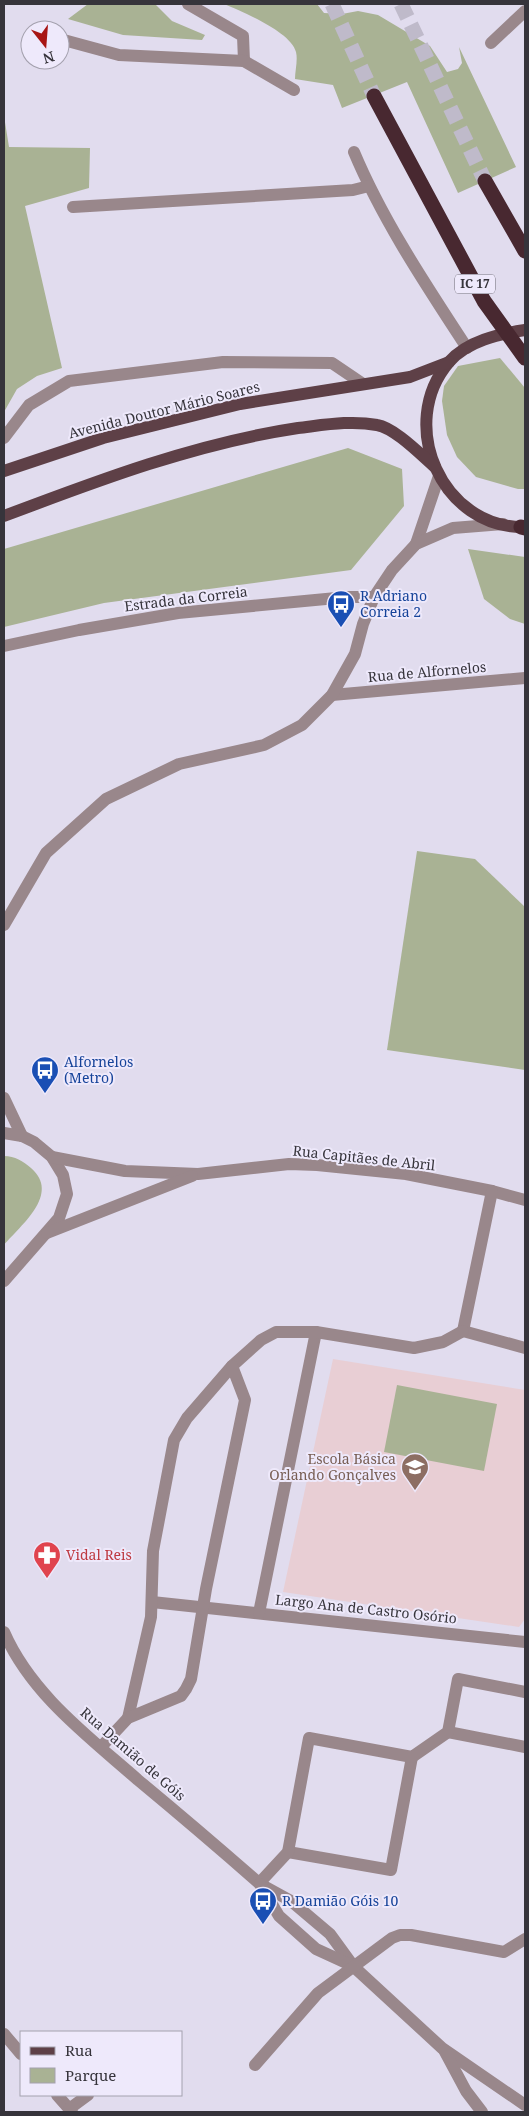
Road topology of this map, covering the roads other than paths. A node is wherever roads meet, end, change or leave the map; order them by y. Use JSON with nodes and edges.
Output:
{"nodes":[{"id":1,"x":188,"y":4,"type":"edge"},
{"id":2,"x":525,"y":11,"type":"edge"},
{"id":3,"x":70,"y":42,"type":"edge"},
{"id":4,"x":491,"y":43,"type":"dead end"},
{"id":5,"x":244,"y":61,"type":"junction"},
{"id":6,"x":294,"y":90,"type":"dead end"},
{"id":7,"x":374,"y":96,"type":"tunnel mouth"},
{"id":8,"x":354,"y":152,"type":"dead end"},
{"id":9,"x":485,"y":181,"type":"tunnel mouth"},
{"id":10,"x":369,"y":186,"type":"junction"},
{"id":11,"x":73,"y":207,"type":"dead end"},
{"id":12,"x":525,"y":251,"type":"edge"},
{"id":13,"x":525,"y":330,"type":"edge"},
{"id":14,"x":467,"y":348,"type":"junction"},
{"id":15,"x":525,"y":358,"type":"edge"},
{"id":16,"x":449,"y":362,"type":"junction"},
{"id":17,"x":363,"y":384,"type":"junction"},
{"id":18,"x":4,"y":438,"type":"edge"},
{"id":19,"x":4,"y":471,"type":"edge"},
{"id":20,"x":437,"y":471,"type":"junction"},
{"id":21,"x":4,"y":516,"type":"edge"},
{"id":22,"x":503,"y":524,"type":"junction"},
{"id":23,"x":524,"y":528,"type":"edge"},
{"id":24,"x":416,"y":544,"type":"junction"},
{"id":25,"x":374,"y":597,"type":"junction"},
{"id":26,"x":4,"y":646,"type":"edge"},
{"id":27,"x":525,"y":678,"type":"edge"},
{"id":28,"x":332,"y":695,"type":"junction"},
{"id":29,"x":4,"y":924,"type":"edge"},
{"id":30,"x":4,"y":1098,"type":"edge"},
{"id":31,"x":4,"y":1133,"type":"edge"},
{"id":32,"x":22,"y":1136,"type":"junction"},
{"id":33,"x":52,"y":1157,"type":"junction"},
{"id":34,"x":198,"y":1174,"type":"junction"},
{"id":35,"x":492,"y":1191,"type":"junction"},
{"id":36,"x":525,"y":1200,"type":"edge"},
{"id":37,"x":45,"y":1234,"type":"junction"},
{"id":38,"x":4,"y":1281,"type":"edge"},
{"id":39,"x":463,"y":1331,"type":"junction"},
{"id":40,"x":316,"y":1332,"type":"junction"},
{"id":41,"x":525,"y":1348,"type":"edge"},
{"id":42,"x":232,"y":1366,"type":"junction"},
{"id":43,"x":152,"y":1602,"type":"junction"},
{"id":44,"x":203,"y":1607,"type":"junction"},
{"id":45,"x":259,"y":1613,"type":"junction"},
{"id":46,"x":4,"y":1632,"type":"edge"},
{"id":47,"x":525,"y":1642,"type":"edge"},
{"id":48,"x":9,"y":1659,"type":"edge"},
{"id":49,"x":525,"y":1692,"type":"edge"},
{"id":50,"x":128,"y":1718,"type":"junction"},
{"id":51,"x":448,"y":1732,"type":"junction"},
{"id":52,"x":525,"y":1747,"type":"edge"},
{"id":53,"x":101,"y":1748,"type":"junction"},
{"id":54,"x":412,"y":1757,"type":"junction"},
{"id":55,"x":288,"y":1852,"type":"junction"},
{"id":56,"x":260,"y":1884,"type":"junction"},
{"id":57,"x":525,"y":1940,"type":"edge"},
{"id":58,"x":354,"y":1967,"type":"junction"},
{"id":59,"x":4,"y":2034,"type":"edge"},
{"id":60,"x":442,"y":2048,"type":"junction"},
{"id":61,"x":20,"y":2053,"type":"edge"},
{"id":62,"x":255,"y":2065,"type":"dead end"},
{"id":63,"x":58,"y":2096,"type":"edge"},
{"id":64,"x":87,"y":2096,"type":"edge"},
{"id":65,"x":525,"y":2105,"type":"edge"},
{"id":66,"x":71,"y":2111,"type":"edge"},
{"id":67,"x":482,"y":2112,"type":"edge"}],
"edges":[{"from":1,"to":5,"type":"street"},
{"from":2,"to":4,"type":"street"},
{"from":3,"to":5,"type":"street"},
{"from":5,"to":6,"type":"street"},
{"from":7,"to":15,"type":"highway","number":"IC 17"},
{"from":8,"to":10,"type":"street"},
{"from":9,"to":12,"type":"highway"},
{"from":10,"to":11,"type":"street"},
{"from":10,"to":14,"type":"street"},
{"from":13,"to":14,"type":"main road"},
{"from":14,"to":16,"type":"main road"},
{"from":16,"to":17,"type":"main road","name":"Avenida Doutor Mário Soares"},
{"from":16,"to":20,"type":"main road"},
{"from":17,"to":18,"type":"street","name":"Avenida Doutor Mário Soares"},
{"from":17,"to":19,"type":"main road","name":"Avenida Doutor Mário Soares"},
{"from":20,"to":21,"type":"main road"},
{"from":20,"to":22,"type":"main road"},
{"from":20,"to":24,"type":"street"},
{"from":22,"to":23,"type":"main road"},
{"from":22,"to":24,"type":"street"},
{"from":24,"to":25,"type":"street"},
{"from":25,"to":26,"type":"street","name":"Estrada da Correia"},
{"from":25,"to":28,"type":"street"},
{"from":27,"to":28,"type":"street","name":"Rua de Alfornelos"},
{"from":28,"to":29,"type":"street"},
{"from":30,"to":32,"type":"street"},
{"from":31,"to":32,"type":"street"},
{"from":32,"to":33,"type":"street"},
{"from":33,"to":34,"type":"street"},
{"from":33,"to":37,"type":"street"},
{"from":34,"to":35,"type":"street","name":"Rua Capitães de Abril"},
{"from":34,"to":37,"type":"street"},
{"from":35,"to":36,"type":"street","name":"Rua Capitães de Abril"},
{"from":35,"to":39,"type":"street"},
{"from":37,"to":38,"type":"street"},
{"from":39,"to":40,"type":"street"},
{"from":39,"to":41,"type":"street"},
{"from":40,"to":42,"type":"street"},
{"from":40,"to":45,"type":"street"},
{"from":42,"to":43,"type":"street"},
{"from":42,"to":44,"type":"street"},
{"from":43,"to":44,"type":"street","name":"Largo Ana de Castro Osório"},
{"from":43,"to":50,"type":"street"},
{"from":44,"to":45,"type":"street","name":"Largo Ana de Castro Osório"},
{"from":44,"to":50,"type":"street"},
{"from":45,"to":47,"type":"street","name":"Largo Ana de Castro Osório"},
{"from":46,"to":48,"type":"street","name":"Rua Damião de Góis"},
{"from":48,"to":53,"type":"street","name":"Rua Damião de Góis"},
{"from":49,"to":51,"type":"street"},
{"from":50,"to":53,"type":"street"},
{"from":51,"to":52,"type":"street"},
{"from":51,"to":54,"type":"street"},
{"from":53,"to":56,"type":"street","name":"Rua Damião de Góis"},
{"from":54,"to":55,"type":"street"},
{"from":54,"to":55,"type":"street"},
{"from":55,"to":56,"type":"street"},
{"from":56,"to":58,"type":"street","name":"Rua Damião de Góis"},
{"from":56,"to":58,"type":"street","name":"Rua Damião de Góis"},
{"from":57,"to":58,"type":"street"},
{"from":58,"to":60,"type":"street","name":"Rua Damião de Góis"},
{"from":58,"to":62,"type":"street"},
{"from":59,"to":61,"type":"street"},
{"from":60,"to":65,"type":"street","name":"Rua Damião de Góis"},
{"from":60,"to":67,"type":"street","name":"Rua Damião de Góis"},
{"from":63,"to":66,"type":"street"},
{"from":64,"to":66,"type":"street"}]}
